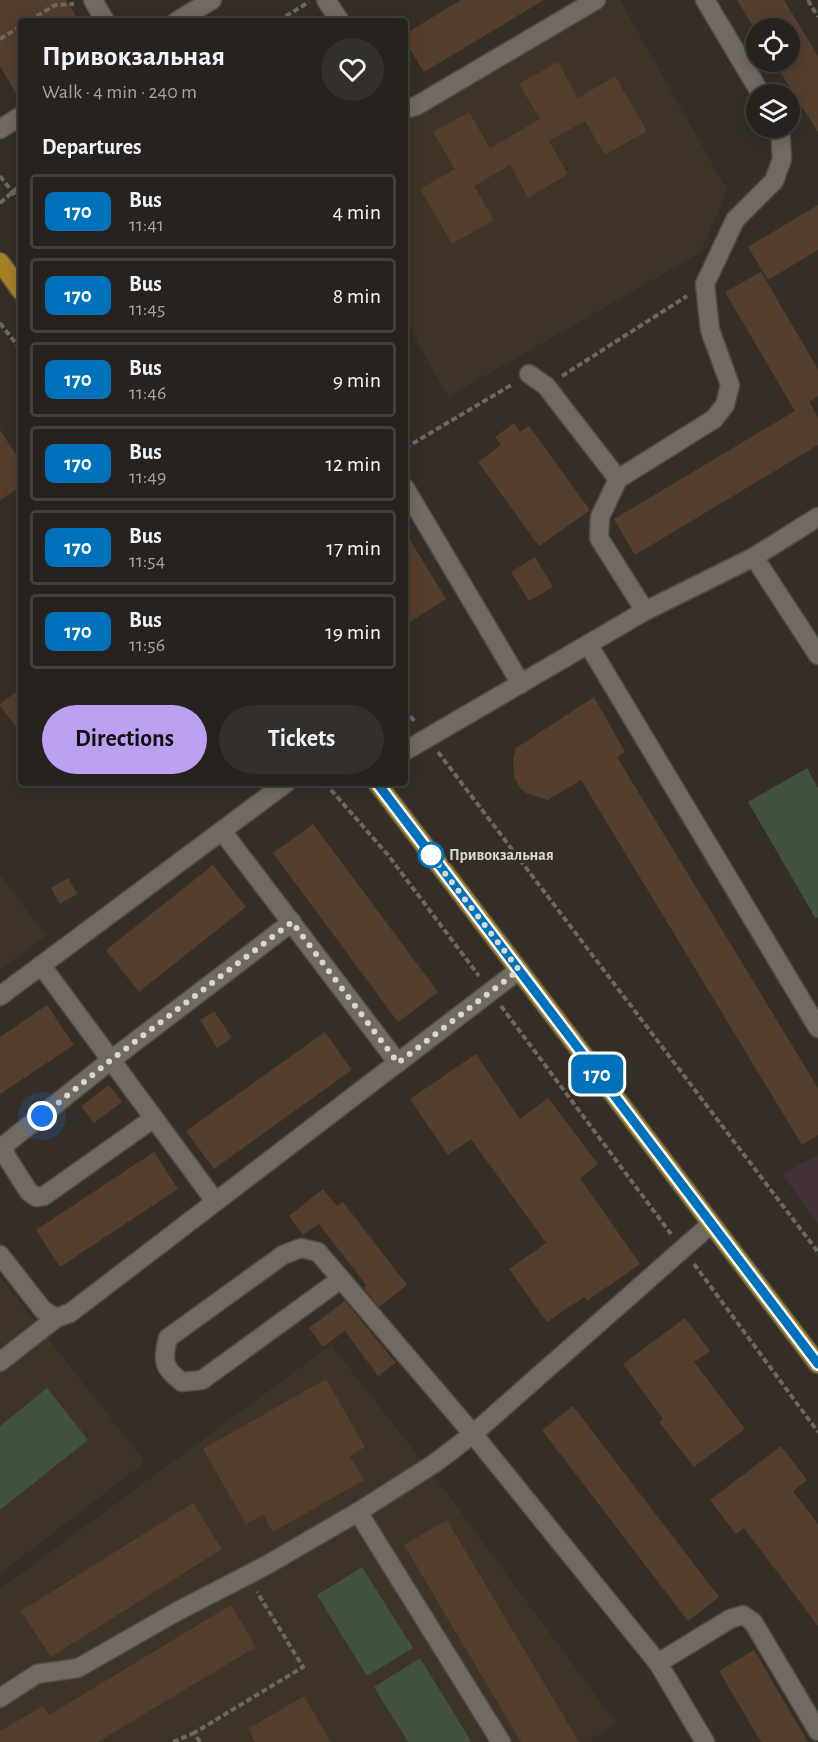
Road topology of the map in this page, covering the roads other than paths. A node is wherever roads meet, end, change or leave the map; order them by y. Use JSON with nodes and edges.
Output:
{"nodes":[{"id":1,"x":93,"y":0,"type":"edge"},
{"id":2,"x":212,"y":0,"type":"edge"},
{"id":3,"x":326,"y":0,"type":"edge"},
{"id":4,"x":596,"y":0,"type":"edge"},
{"id":5,"x":705,"y":0,"type":"edge"},
{"id":6,"x":103,"y":18,"type":"edge"},
{"id":7,"x":182,"y":18,"type":"edge"},
{"id":8,"x":337,"y":18,"type":"edge"},
{"id":9,"x":754,"y":84,"type":"edge"},
{"id":10,"x":408,"y":108,"type":"edge"},
{"id":11,"x":18,"y":118,"type":"edge"},
{"id":12,"x":0,"y":129,"type":"edge"},
{"id":13,"x":781,"y":138,"type":"edge"},
{"id":14,"x":0,"y":262,"type":"edge"},
{"id":15,"x":18,"y":287,"type":"edge"},
{"id":16,"x":529,"y":374,"type":"road end"},
{"id":17,"x":618,"y":479,"type":"junction"},
{"id":18,"x":408,"y":493,"type":"edge"},
{"id":19,"x":818,"y":517,"type":"edge"},
{"id":20,"x":754,"y":557,"type":"junction"},
{"id":21,"x":645,"y":611,"type":"junction"},
{"id":22,"x":588,"y":644,"type":"junction"},
{"id":23,"x":818,"y":655,"type":"edge"},
{"id":24,"x":521,"y":684,"type":"junction"},
{"id":25,"x":408,"y":749,"type":"edge"},
{"id":26,"x":282,"y":786,"type":"edge"},
{"id":27,"x":379,"y":786,"type":"edge"},
{"id":28,"x":222,"y":831,"type":"junction"},
{"id":29,"x":292,"y":922,"type":"junction"},
{"id":30,"x":41,"y":965,"type":"junction"},
{"id":31,"x":519,"y":970,"type":"junction"},
{"id":32,"x":0,"y":996,"type":"edge"},
{"id":33,"x":818,"y":1028,"type":"edge"},
{"id":34,"x":111,"y":1060,"type":"junction"},
{"id":35,"x":398,"y":1063,"type":"junction"},
{"id":36,"x":154,"y":1118,"type":"junction"},
{"id":37,"x":214,"y":1201,"type":"junction"},
{"id":38,"x":711,"y":1224,"type":"junction"},
{"id":39,"x":0,"y":1254,"type":"edge"},
{"id":40,"x":341,"y":1279,"type":"junction"},
{"id":41,"x":56,"y":1318,"type":"junction"},
{"id":42,"x":0,"y":1362,"type":"edge"},
{"id":43,"x":818,"y":1364,"type":"edge"},
{"id":44,"x":473,"y":1434,"type":"junction"},
{"id":45,"x":358,"y":1512,"type":"junction"},
{"id":46,"x":658,"y":1663,"type":"junction"},
{"id":47,"x":0,"y":1698,"type":"edge"},
{"id":48,"x":817,"y":1727,"type":"edge"},
{"id":49,"x":501,"y":1742,"type":"edge"},
{"id":50,"x":705,"y":1742,"type":"edge"}],
"edges":[{"from":1,"to":6,"type":"street"},
{"from":2,"to":7,"type":"street"},
{"from":3,"to":8,"type":"street"},
{"from":4,"to":10,"type":"street"},
{"from":5,"to":9,"type":"street"},
{"from":11,"to":12,"type":"street"},
{"from":13,"to":17,"type":"street"},
{"from":14,"to":15,"type":"main road"},
{"from":16,"to":17,"type":"street"},
{"from":17,"to":21,"type":"street"},
{"from":18,"to":24,"type":"street"},
{"from":19,"to":20,"type":"street"},
{"from":20,"to":21,"type":"street"},
{"from":20,"to":23,"type":"street"},
{"from":21,"to":22,"type":"street"},
{"from":22,"to":24,"type":"street"},
{"from":22,"to":33,"type":"street"},
{"from":24,"to":25,"type":"street"},
{"from":26,"to":28,"type":"street"},
{"from":27,"to":31,"type":"main road"},
{"from":28,"to":29,"type":"street"},
{"from":28,"to":30,"type":"street"},
{"from":29,"to":34,"type":"street"},
{"from":29,"to":35,"type":"street"},
{"from":30,"to":32,"type":"street"},
{"from":30,"to":34,"type":"street"},
{"from":31,"to":35,"type":"street"},
{"from":31,"to":38,"type":"main road"},
{"from":34,"to":36,"type":"street"},
{"from":34,"to":36,"type":"street"},
{"from":35,"to":37,"type":"street"},
{"from":36,"to":37,"type":"street"},
{"from":37,"to":41,"type":"street"},
{"from":38,"to":43,"type":"main road"},
{"from":38,"to":44,"type":"street"},
{"from":39,"to":41,"type":"street"},
{"from":40,"to":40,"type":"street"},
{"from":40,"to":44,"type":"street"},
{"from":41,"to":42,"type":"street"},
{"from":44,"to":45,"type":"street"},
{"from":44,"to":46,"type":"street"},
{"from":45,"to":47,"type":"street"},
{"from":45,"to":49,"type":"street"},
{"from":46,"to":48,"type":"street"},
{"from":46,"to":50,"type":"street"}]}
